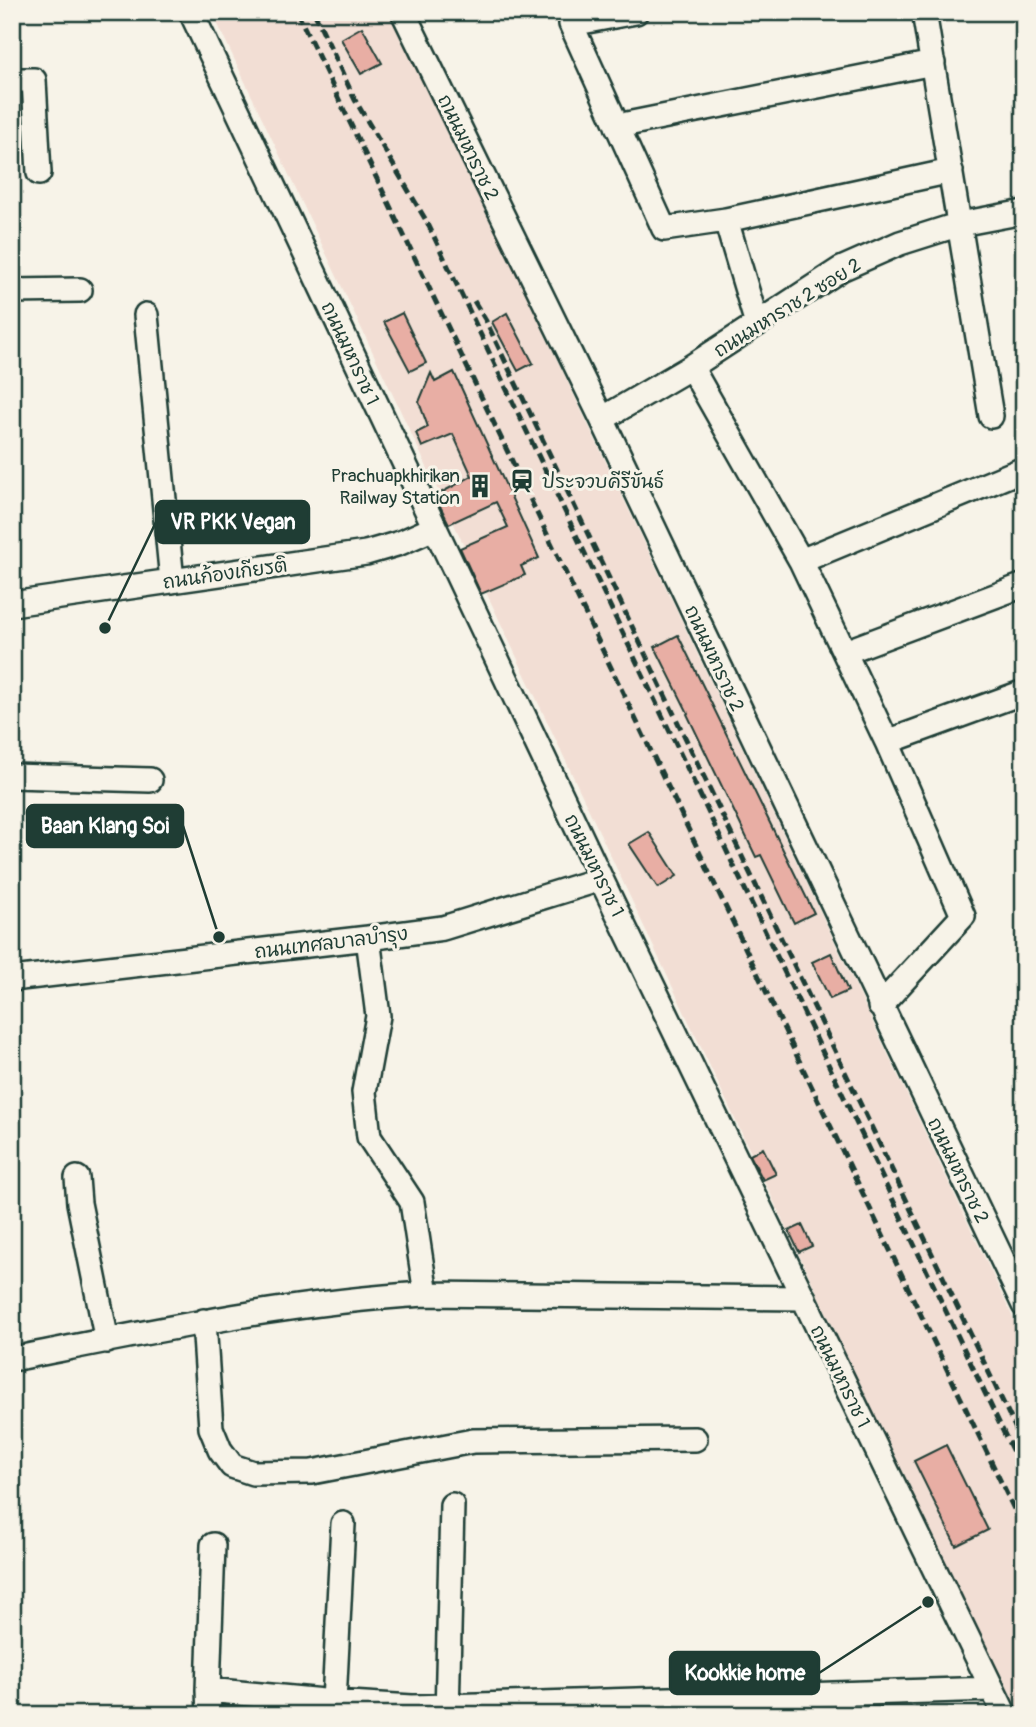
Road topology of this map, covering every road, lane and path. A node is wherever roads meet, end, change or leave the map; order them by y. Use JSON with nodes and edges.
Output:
{"nodes":[{"id":1,"x":191,"y":12,"type":"edge"},
{"id":2,"x":403,"y":12,"type":"edge"},
{"id":3,"x":636,"y":12,"type":"edge"},
{"id":4,"x":924,"y":12,"type":"edge"},
{"id":5,"x":933,"y":63,"type":"junction"},
{"id":6,"x":12,"y":80,"type":"edge"},
{"id":7,"x":617,"y":126,"type":"junction"},
{"id":8,"x":951,"y":171,"type":"junction"},
{"id":9,"x":39,"y":173,"type":"dead end"},
{"id":10,"x":1024,"y":212,"type":"edge"},
{"id":11,"x":726,"y":220,"type":"junction"},
{"id":12,"x":960,"y":224,"type":"junction"},
{"id":13,"x":80,"y":290,"type":"dead end"},
{"id":14,"x":12,"y":291,"type":"edge"},
{"id":15,"x":146,"y":315,"type":"dead end"},
{"id":16,"x":757,"y":324,"type":"junction"},
{"id":17,"x":691,"y":367,"type":"junction"},
{"id":18,"x":991,"y":416,"type":"dead end"},
{"id":19,"x":601,"y":419,"type":"junction"},
{"id":20,"x":1024,"y":469,"type":"edge"},
{"id":21,"x":434,"y":528,"type":"junction"},
{"id":22,"x":801,"y":561,"type":"junction"},
{"id":23,"x":173,"y":581,"type":"junction"},
{"id":24,"x":1024,"y":584,"type":"edge"},
{"id":25,"x":12,"y":604,"type":"edge"},
{"id":26,"x":845,"y":652,"type":"junction"},
{"id":27,"x":1024,"y":692,"type":"edge"},
{"id":28,"x":887,"y":742,"type":"junction"},
{"id":29,"x":12,"y":776,"type":"edge"},
{"id":30,"x":150,"y":780,"type":"dead end"},
{"id":31,"x":601,"y":879,"type":"junction"},
{"id":32,"x":368,"y":938,"type":"junction"},
{"id":33,"x":12,"y":979,"type":"edge"},
{"id":34,"x":880,"y":1006,"type":"junction"},
{"id":35,"x":77,"y":1178,"type":"dead end"},
{"id":36,"x":1021,"y":1291,"type":"edge"},
{"id":37,"x":426,"y":1294,"type":"junction"},
{"id":38,"x":804,"y":1298,"type":"junction"},
{"id":39,"x":204,"y":1321,"type":"junction"},
{"id":40,"x":107,"y":1340,"type":"junction"},
{"id":41,"x":12,"y":1359,"type":"edge"},
{"id":42,"x":695,"y":1439,"type":"dead end"},
{"id":43,"x":453,"y":1505,"type":"dead end"},
{"id":44,"x":343,"y":1524,"type":"dead end"},
{"id":45,"x":214,"y":1545,"type":"dead end"},
{"id":46,"x":992,"y":1689,"type":"junction"},
{"id":47,"x":208,"y":1690,"type":"junction"},
{"id":48,"x":334,"y":1702,"type":"junction"},
{"id":49,"x":447,"y":1711,"type":"edge"},
{"id":50,"x":209,"y":1715,"type":"edge"},
{"id":51,"x":1004,"y":1715,"type":"edge"}],
"edges":[{"from":1,"to":21,"type":"street","name":"ถนนมหาราช 1"},
{"from":2,"to":19,"type":"street","name":"ถนนมหาราช 2"},
{"from":3,"to":7,"type":"street"},
{"from":4,"to":5,"type":"street"},
{"from":5,"to":7,"type":"street"},
{"from":5,"to":8,"type":"street"},
{"from":6,"to":9,"type":"street"},
{"from":7,"to":11,"type":"street"},
{"from":8,"to":11,"type":"street"},
{"from":8,"to":12,"type":"street"},
{"from":10,"to":12,"type":"street","name":"ถนนมหาราช 2 ซอย 2"},
{"from":11,"to":16,"type":"street"},
{"from":12,"to":16,"type":"street","name":"ถนนมหาราช 2 ซอย 2"},
{"from":12,"to":18,"type":"street"},
{"from":13,"to":14,"type":"street"},
{"from":15,"to":23,"type":"street"},
{"from":16,"to":17,"type":"street","name":"ถนนมหาราช 2 ซอย 2"},
{"from":17,"to":19,"type":"street","name":"ถนนมหาราช 2 ซอย 2"},
{"from":17,"to":22,"type":"street"},
{"from":19,"to":34,"type":"street","name":"ถนนมหาราช 2"},
{"from":20,"to":22,"type":"street"},
{"from":21,"to":23,"type":"street","name":"ถนนก้องเกียรติ"},
{"from":21,"to":31,"type":"street","name":"ถนนมหาราช 1"},
{"from":22,"to":26,"type":"street"},
{"from":23,"to":25,"type":"street","name":"ถนนก้องเกียรติ"},
{"from":24,"to":26,"type":"street"},
{"from":26,"to":28,"type":"street"},
{"from":27,"to":28,"type":"street"},
{"from":28,"to":34,"type":"street"},
{"from":29,"to":30,"type":"street"},
{"from":31,"to":32,"type":"street","name":"ถนนเทศลบาลบำรุง"},
{"from":31,"to":38,"type":"street","name":"ถนนมหาราช 1"},
{"from":32,"to":33,"type":"street","name":"ถนนเทศลบาลบำรุง"},
{"from":32,"to":37,"type":"street"},
{"from":34,"to":36,"type":"street","name":"ถนนมหาราช 2"},
{"from":35,"to":40,"type":"street"},
{"from":37,"to":38,"type":"street"},
{"from":37,"to":39,"type":"street"},
{"from":38,"to":46,"type":"street","name":"ถนนมหาราช 1"},
{"from":39,"to":40,"type":"street"},
{"from":39,"to":42,"type":"street"},
{"from":40,"to":41,"type":"street"},
{"from":43,"to":49,"type":"street"},
{"from":44,"to":48,"type":"street"},
{"from":45,"to":47,"type":"street"},
{"from":46,"to":49,"type":"street"},
{"from":46,"to":51,"type":"street","name":"ถนนมหาราช 1"},
{"from":47,"to":48,"type":"street"},
{"from":47,"to":50,"type":"street"},
{"from":48,"to":49,"type":"street"}]}
